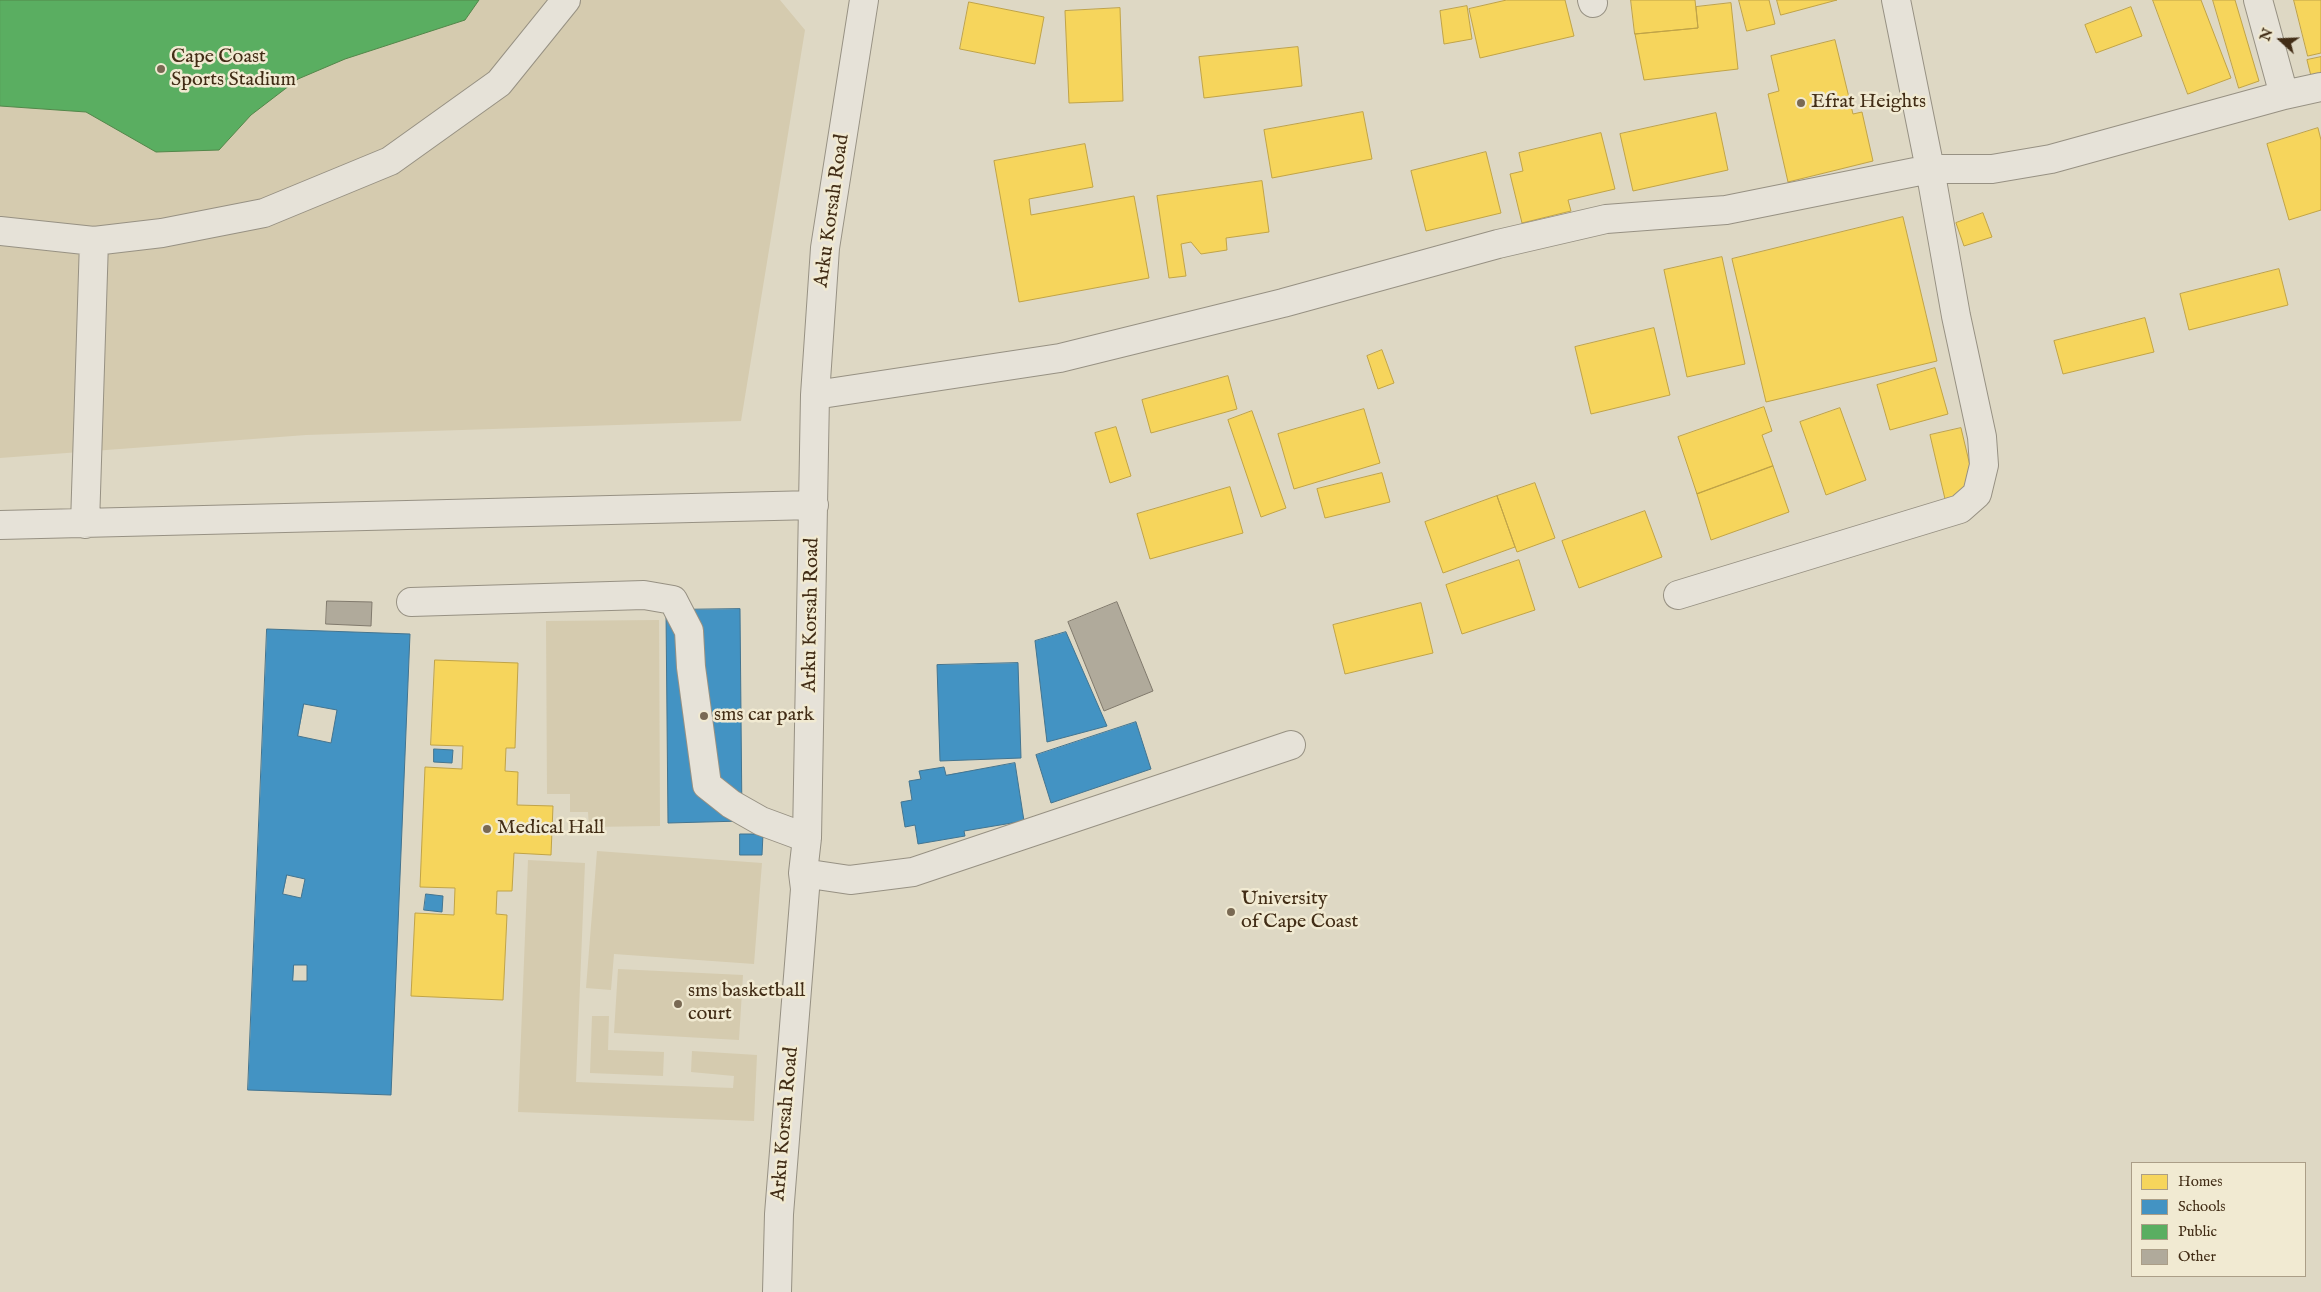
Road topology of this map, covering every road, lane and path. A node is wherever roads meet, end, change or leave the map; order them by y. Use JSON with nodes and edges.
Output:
{"nodes":[{"id":1,"x":566,"y":0,"type":"edge"},
{"id":2,"x":864,"y":0,"type":"edge"},
{"id":3,"x":1896,"y":0,"type":"edge"},
{"id":4,"x":2258,"y":0,"type":"edge"},
{"id":5,"x":2321,"y":87,"type":"edge"},
{"id":6,"x":2284,"y":95,"type":"junction"},
{"id":7,"x":1930,"y":168,"type":"junction"},
{"id":8,"x":0,"y":231,"type":"edge"},
{"id":9,"x":94,"y":241,"type":"junction"},
{"id":10,"x":815,"y":395,"type":"junction"},
{"id":11,"x":814,"y":505,"type":"junction"},
{"id":12,"x":85,"y":524,"type":"junction"},
{"id":13,"x":0,"y":525,"type":"edge"},
{"id":14,"x":1678,"y":595,"type":"dead end"},
{"id":15,"x":411,"y":602,"type":"dead end"},
{"id":16,"x":1291,"y":745,"type":"dead end"},
{"id":17,"x":806,"y":838,"type":"junction"},
{"id":18,"x":804,"y":873,"type":"junction"},
{"id":19,"x":777,"y":1292,"type":"edge"}],
"edges":[{"from":1,"to":9,"type":"street"},
{"from":2,"to":10,"type":"street","name":"Arku Korsah Road"},
{"from":3,"to":7,"type":"street"},
{"from":4,"to":6,"type":"street"},
{"from":5,"to":6,"type":"street"},
{"from":6,"to":7,"type":"street"},
{"from":7,"to":10,"type":"street"},
{"from":7,"to":14,"type":"street"},
{"from":8,"to":9,"type":"street"},
{"from":9,"to":12,"type":"street"},
{"from":10,"to":11,"type":"street","name":"Arku Korsah Road"},
{"from":11,"to":12,"type":"street"},
{"from":11,"to":17,"type":"street","name":"Arku Korsah Road"},
{"from":12,"to":13,"type":"street"},
{"from":15,"to":17,"type":"street"},
{"from":16,"to":18,"type":"street"},
{"from":17,"to":18,"type":"street","name":"Arku Korsah Road"},
{"from":18,"to":19,"type":"street","name":"Arku Korsah Road"}]}
